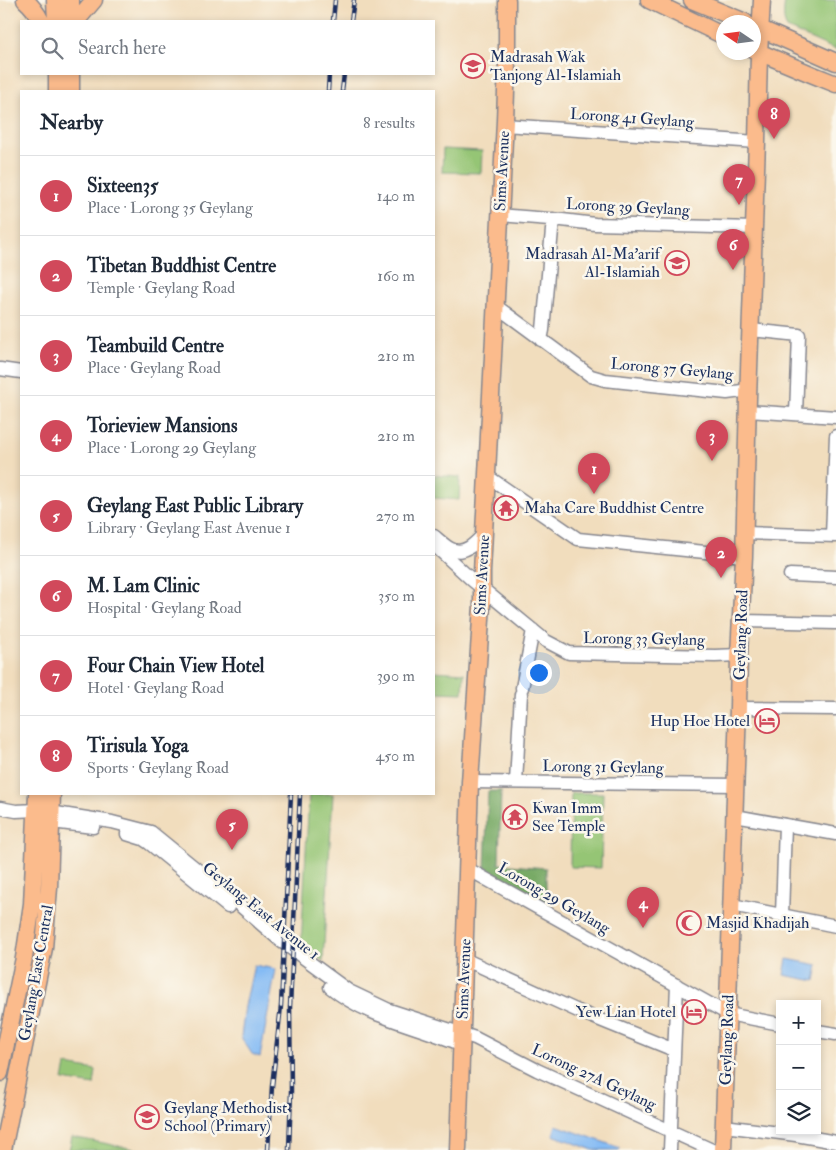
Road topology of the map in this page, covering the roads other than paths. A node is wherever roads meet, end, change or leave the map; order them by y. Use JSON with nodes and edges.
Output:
{"nodes":[{"id":1,"x":25,"y":0,"type":"edge"},
{"id":2,"x":55,"y":0,"type":"edge"},
{"id":3,"x":71,"y":0,"type":"edge"},
{"id":4,"x":94,"y":0,"type":"edge"},
{"id":5,"x":494,"y":0,"type":"edge"},
{"id":6,"x":508,"y":0,"type":"edge"},
{"id":7,"x":649,"y":0,"type":"edge"},
{"id":8,"x":692,"y":0,"type":"edge"},
{"id":9,"x":762,"y":0,"type":"edge"},
{"id":10,"x":728,"y":15,"type":"edge"},
{"id":11,"x":759,"y":15,"type":"edge"},
{"id":12,"x":40,"y":20,"type":"edge"},
{"id":13,"x":56,"y":20,"type":"edge"},
{"id":14,"x":71,"y":20,"type":"edge"},
{"id":15,"x":78,"y":20,"type":"edge"},
{"id":16,"x":761,"y":30,"type":"edge"},
{"id":17,"x":508,"y":31,"type":"junction"},
{"id":18,"x":716,"y":32,"type":"edge"},
{"id":19,"x":761,"y":53,"type":"edge"},
{"id":20,"x":756,"y":60,"type":"edge"},
{"id":21,"x":836,"y":62,"type":"edge"},
{"id":22,"x":57,"y":75,"type":"edge"},
{"id":23,"x":71,"y":75,"type":"edge"},
{"id":24,"x":836,"y":84,"type":"edge"},
{"id":25,"x":57,"y":90,"type":"edge"},
{"id":26,"x":71,"y":90,"type":"edge"},
{"id":27,"x":504,"y":125,"type":"junction"},
{"id":28,"x":757,"y":142,"type":"junction"},
{"id":29,"x":500,"y":215,"type":"junction"},
{"id":30,"x":554,"y":219,"type":"junction"},
{"id":31,"x":755,"y":228,"type":"junction"},
{"id":32,"x":496,"y":306,"type":"junction"},
{"id":33,"x":751,"y":330,"type":"junction"},
{"id":34,"x":541,"y":340,"type":"junction"},
{"id":35,"x":0,"y":369,"type":"edge"},
{"id":36,"x":20,"y":372,"type":"edge"},
{"id":37,"x":748,"y":387,"type":"junction"},
{"id":38,"x":748,"y":411,"type":"junction"},
{"id":39,"x":796,"y":414,"type":"junction"},
{"id":40,"x":836,"y":417,"type":"edge"},
{"id":41,"x":836,"y":436,"type":"edge"},
{"id":42,"x":487,"y":476,"type":"junction"},
{"id":43,"x":744,"y":533,"type":"junction"},
{"id":44,"x":484,"y":534,"type":"junction"},
{"id":45,"x":834,"y":536,"type":"edge"},
{"id":46,"x":435,"y":537,"type":"edge"},
{"id":47,"x":435,"y":546,"type":"edge"},
{"id":48,"x":744,"y":556,"type":"junction"},
{"id":49,"x":790,"y":575,"type":"dead end"},
{"id":50,"x":836,"y":576,"type":"edge"},
{"id":51,"x":482,"y":588,"type":"junction"},
{"id":52,"x":741,"y":620,"type":"junction"},
{"id":53,"x":836,"y":623,"type":"edge"},
{"id":54,"x":532,"y":630,"type":"junction"},
{"id":55,"x":739,"y":655,"type":"junction"},
{"id":56,"x":738,"y":708,"type":"junction"},
{"id":57,"x":836,"y":710,"type":"edge"},
{"id":58,"x":470,"y":782,"type":"junction"},
{"id":59,"x":516,"y":782,"type":"junction"},
{"id":60,"x":736,"y":786,"type":"junction"},
{"id":61,"x":52,"y":795,"type":"edge"},
{"id":62,"x":0,"y":808,"type":"edge"},
{"id":63,"x":43,"y":812,"type":"edge"},
{"id":64,"x":735,"y":816,"type":"junction"},
{"id":65,"x":785,"y":825,"type":"junction"},
{"id":66,"x":836,"y":834,"type":"edge"},
{"id":67,"x":468,"y":869,"type":"junction"},
{"id":68,"x":732,"y":905,"type":"junction"},
{"id":69,"x":782,"y":915,"type":"junction"},
{"id":70,"x":836,"y":926,"type":"edge"},
{"id":71,"x":464,"y":959,"type":"junction"},
{"id":72,"x":677,"y":986,"type":"junction"},
{"id":73,"x":728,"y":1014,"type":"junction"},
{"id":74,"x":776,"y":1023,"type":"edge"},
{"id":75,"x":821,"y":1032,"type":"edge"},
{"id":76,"x":836,"y":1034,"type":"edge"},
{"id":77,"x":462,"y":1039,"type":"junction"},
{"id":78,"x":674,"y":1050,"type":"junction"},
{"id":79,"x":0,"y":1073,"type":"edge"},
{"id":80,"x":724,"y":1126,"type":"junction"},
{"id":81,"x":671,"y":1131,"type":"junction"},
{"id":82,"x":836,"y":1142,"type":"edge"},
{"id":83,"x":3,"y":1150,"type":"edge"},
{"id":84,"x":458,"y":1150,"type":"edge"},
{"id":85,"x":670,"y":1150,"type":"edge"},
{"id":86,"x":712,"y":1150,"type":"edge"},
{"id":87,"x":723,"y":1150,"type":"edge"}],
"edges":[{"from":1,"to":12,"type":"main road"},
{"from":2,"to":13,"type":"main road"},
{"from":3,"to":14,"type":"main road"},
{"from":4,"to":15,"type":"main road"},
{"from":5,"to":17,"type":"main road"},
{"from":6,"to":17,"type":"main road","name":"Sims Avenue"},
{"from":7,"to":18,"type":"main road"},
{"from":8,"to":10,"type":"main road"},
{"from":9,"to":11,"type":"main road","name":"Geylang Road"},
{"from":16,"to":21,"type":"main road"},
{"from":17,"to":27,"type":"main road","name":"Sims Avenue"},
{"from":19,"to":24,"type":"main road"},
{"from":20,"to":28,"type":"main road","name":"Geylang Road"},
{"from":22,"to":25,"type":"main road"},
{"from":23,"to":26,"type":"main road"},
{"from":27,"to":28,"type":"street","name":"Lorong 41 Geylang"},
{"from":27,"to":29,"type":"main road","name":"Sims Avenue"},
{"from":28,"to":31,"type":"main road","name":"Geylang Road"},
{"from":29,"to":30,"type":"street","name":"Lorong 39 Geylang"},
{"from":29,"to":32,"type":"main road","name":"Sims Avenue"},
{"from":30,"to":31,"type":"street","name":"Lorong 39 Geylang"},
{"from":30,"to":34,"type":"street"},
{"from":31,"to":33,"type":"main road","name":"Geylang Road"},
{"from":32,"to":34,"type":"street","name":"Lorong 37 Geylang"},
{"from":32,"to":42,"type":"main road","name":"Sims Avenue"},
{"from":33,"to":37,"type":"main road","name":"Geylang Road"},
{"from":33,"to":39,"type":"street"},
{"from":34,"to":37,"type":"street","name":"Lorong 37 Geylang"},
{"from":35,"to":36,"type":"street"},
{"from":37,"to":38,"type":"main road","name":"Geylang Road"},
{"from":38,"to":39,"type":"street"},
{"from":38,"to":43,"type":"main road","name":"Geylang Road"},
{"from":39,"to":40,"type":"street"},
{"from":41,"to":45,"type":"street"},
{"from":42,"to":44,"type":"main road","name":"Sims Avenue"},
{"from":42,"to":48,"type":"street"},
{"from":43,"to":45,"type":"street"},
{"from":43,"to":48,"type":"main road","name":"Geylang Road"},
{"from":44,"to":46,"type":"street"},
{"from":44,"to":51,"type":"main road","name":"Sims Avenue"},
{"from":47,"to":51,"type":"street","name":"Lorong 33 Geylang"},
{"from":48,"to":52,"type":"main road","name":"Geylang Road"},
{"from":49,"to":50,"type":"street"},
{"from":51,"to":54,"type":"street","name":"Lorong 33 Geylang"},
{"from":51,"to":58,"type":"main road","name":"Sims Avenue"},
{"from":52,"to":53,"type":"street"},
{"from":52,"to":55,"type":"main road","name":"Geylang Road"},
{"from":54,"to":55,"type":"street","name":"Lorong 33 Geylang"},
{"from":54,"to":59,"type":"street"},
{"from":55,"to":56,"type":"main road","name":"Geylang Road"},
{"from":56,"to":57,"type":"street"},
{"from":56,"to":60,"type":"main road","name":"Geylang Road"},
{"from":58,"to":59,"type":"street","name":"Lorong 31 Geylang"},
{"from":58,"to":67,"type":"main road","name":"Sims Avenue"},
{"from":59,"to":60,"type":"street","name":"Lorong 31 Geylang"},
{"from":60,"to":64,"type":"main road","name":"Geylang Road"},
{"from":61,"to":63,"type":"main road","name":"Geylang East Central"},
{"from":62,"to":63,"type":"street","name":"Geylang East Avenue 1"},
{"from":63,"to":77,"type":"street","name":"Geylang East Avenue 1"},
{"from":63,"to":79,"type":"main road","name":"Geylang East Central"},
{"from":63,"to":83,"type":"main road","name":"Geylang East Central"},
{"from":64,"to":65,"type":"street"},
{"from":64,"to":68,"type":"main road","name":"Geylang Road"},
{"from":65,"to":66,"type":"street"},
{"from":65,"to":69,"type":"street"},
{"from":67,"to":71,"type":"main road","name":"Sims Avenue"},
{"from":67,"to":72,"type":"street","name":"Lorong 29 Geylang"},
{"from":68,"to":69,"type":"street"},
{"from":68,"to":73,"type":"main road","name":"Geylang Road"},
{"from":69,"to":70,"type":"street"},
{"from":71,"to":77,"type":"main road","name":"Sims Avenue"},
{"from":71,"to":78,"type":"street"},
{"from":72,"to":73,"type":"street","name":"Lorong 29 Geylang"},
{"from":72,"to":78,"type":"street"},
{"from":73,"to":74,"type":"street","name":"Lorong 29 Geylang"},
{"from":73,"to":80,"type":"main road","name":"Geylang Road"},
{"from":75,"to":76,"type":"street"},
{"from":77,"to":81,"type":"street","name":"Lorong 27A Geylang"},
{"from":77,"to":84,"type":"main road","name":"Sims Avenue"},
{"from":78,"to":81,"type":"street"},
{"from":80,"to":82,"type":"street"},
{"from":80,"to":87,"type":"main road","name":"Geylang Road"},
{"from":81,"to":85,"type":"street"},
{"from":81,"to":86,"type":"street","name":"Lorong 27A Geylang"}]}
